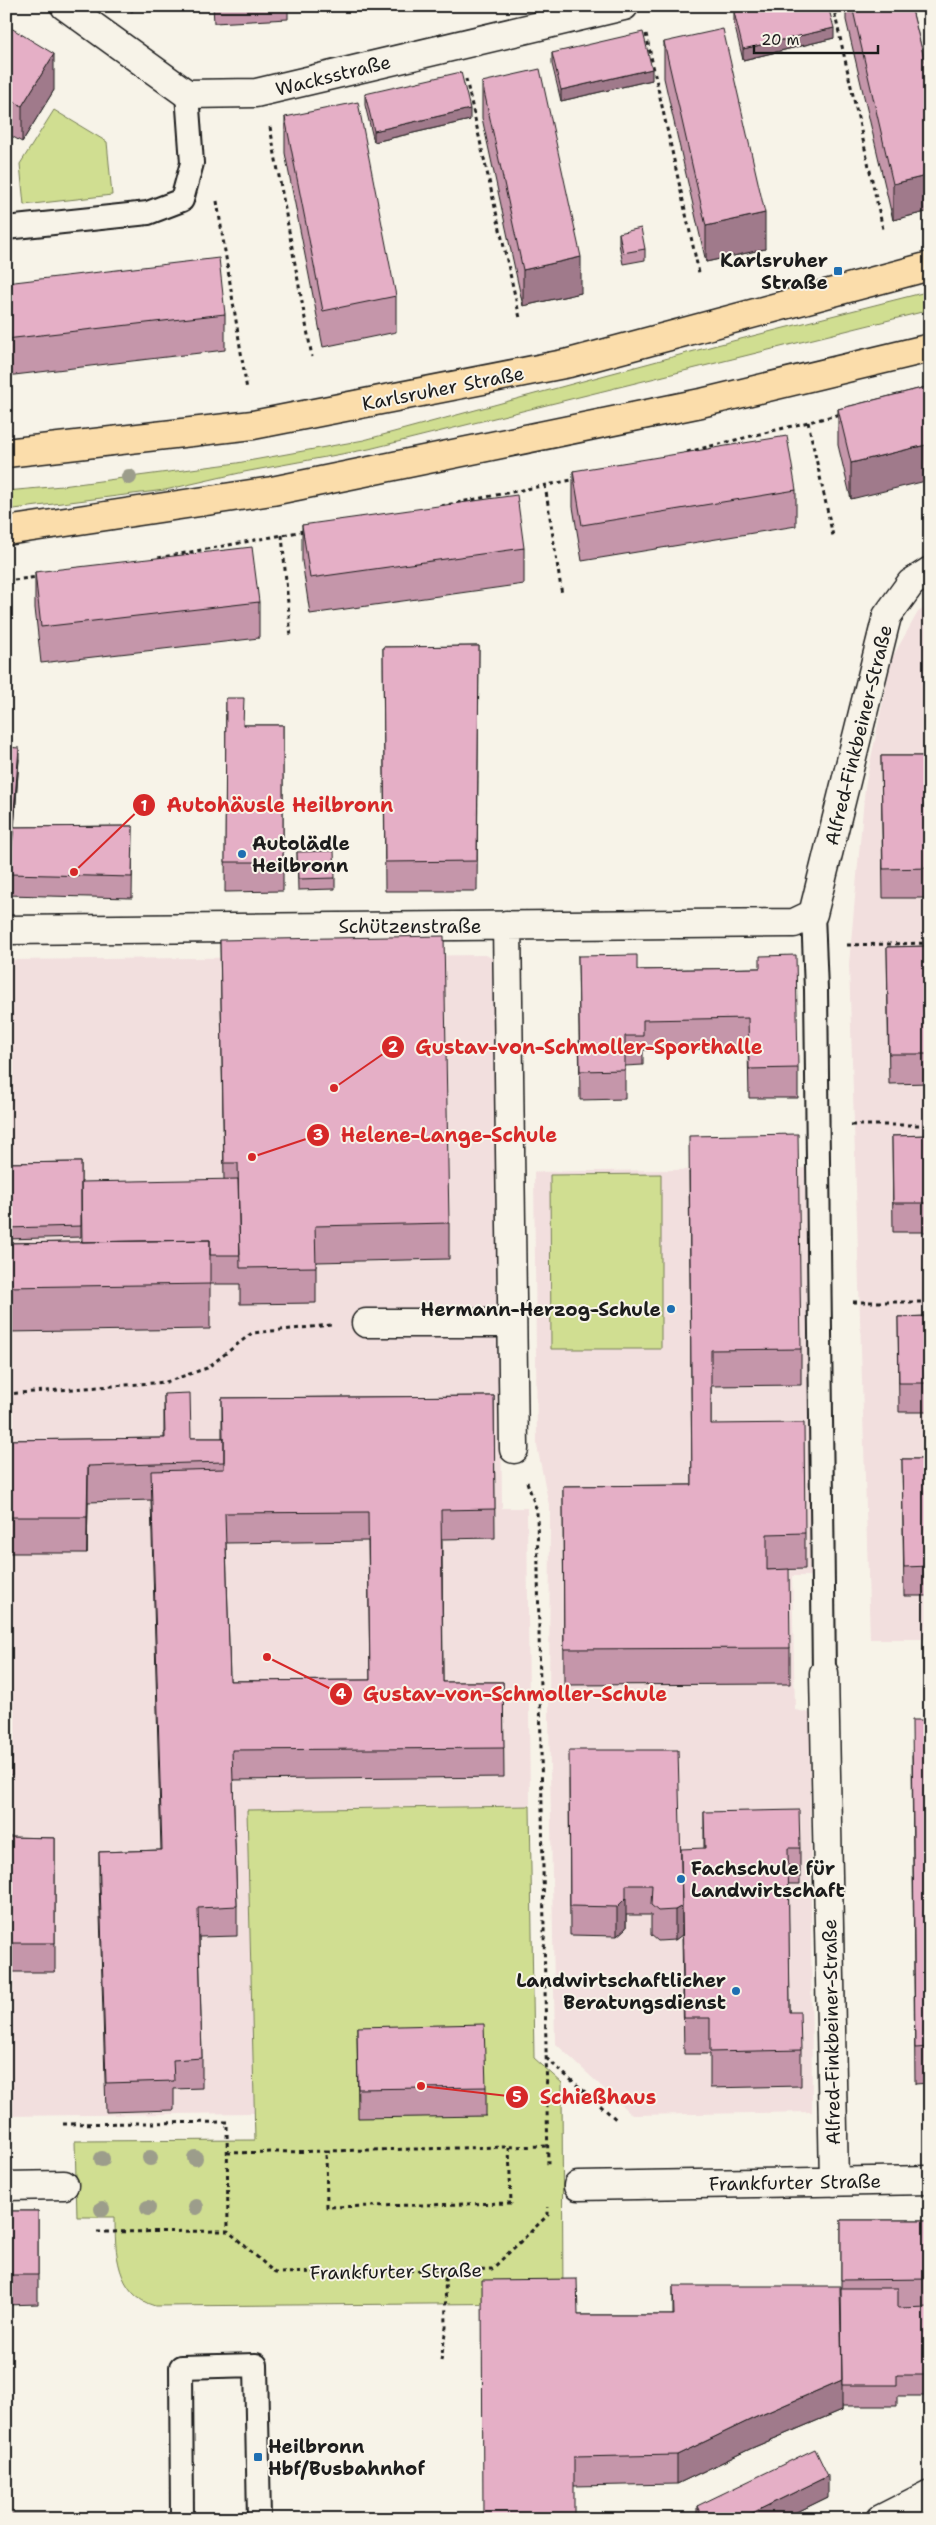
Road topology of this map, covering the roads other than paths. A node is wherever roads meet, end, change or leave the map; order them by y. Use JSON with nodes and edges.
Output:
{"nodes":[{"id":1,"x":65,"y":6,"type":"edge"},
{"id":2,"x":624,"y":6,"type":"edge"},
{"id":3,"x":187,"y":94,"type":"junction"},
{"id":4,"x":6,"y":228,"type":"edge"},
{"id":5,"x":930,"y":266,"type":"edge"},
{"id":6,"x":930,"y":348,"type":"edge"},
{"id":7,"x":6,"y":453,"type":"edge"},
{"id":8,"x":6,"y":531,"type":"edge"},
{"id":9,"x":930,"y":571,"type":"edge"},
{"id":10,"x":813,"y":914,"type":"junction"},
{"id":11,"x":507,"y":925,"type":"junction"},
{"id":12,"x":6,"y":930,"type":"edge"},
{"id":13,"x":366,"y":1323,"type":"road end"},
{"id":14,"x":512,"y":1323,"type":"junction"},
{"id":15,"x":514,"y":1448,"type":"road end"},
{"id":16,"x":824,"y":1673,"type":"joint"},
{"id":17,"x":930,"y":2180,"type":"edge"},
{"id":18,"x":834,"y":2182,"type":"junction"},
{"id":19,"x":64,"y":2185,"type":"dead end"},
{"id":20,"x":6,"y":2186,"type":"edge"},
{"id":21,"x":578,"y":2186,"type":"road end"},
{"id":22,"x":930,"y":2494,"type":"edge"},
{"id":23,"x":182,"y":2519,"type":"edge"},
{"id":24,"x":259,"y":2519,"type":"edge"},
{"id":25,"x":881,"y":2519,"type":"edge"}],
"edges":[{"from":1,"to":3,"type":"street"},
{"from":2,"to":3,"type":"street","name":"Wacksstraße"},
{"from":3,"to":4,"type":"lane"},
{"from":5,"to":7,"type":"main road","name":"Karlsruher Straße"},
{"from":6,"to":8,"type":"main road"},
{"from":9,"to":10,"type":"street","name":"Alfred-Finkbeiner-Straße"},
{"from":10,"to":11,"type":"street","name":"Schützenstraße"},
{"from":10,"to":16,"type":"lane"},
{"from":11,"to":12,"type":"street","name":"Schützenstraße"},
{"from":11,"to":14,"type":"street"},
{"from":13,"to":14,"type":"street"},
{"from":14,"to":15,"type":"street"},
{"from":16,"to":18,"type":"street","name":"Alfred-Finkbeiner-Straße"},
{"from":17,"to":18,"type":"street","name":"Frankfurter Straße"},
{"from":18,"to":21,"type":"street","name":"Frankfurter Straße"},
{"from":19,"to":20,"type":"street"},
{"from":22,"to":25,"type":"street"},
{"from":23,"to":24,"type":"lane"}]}
